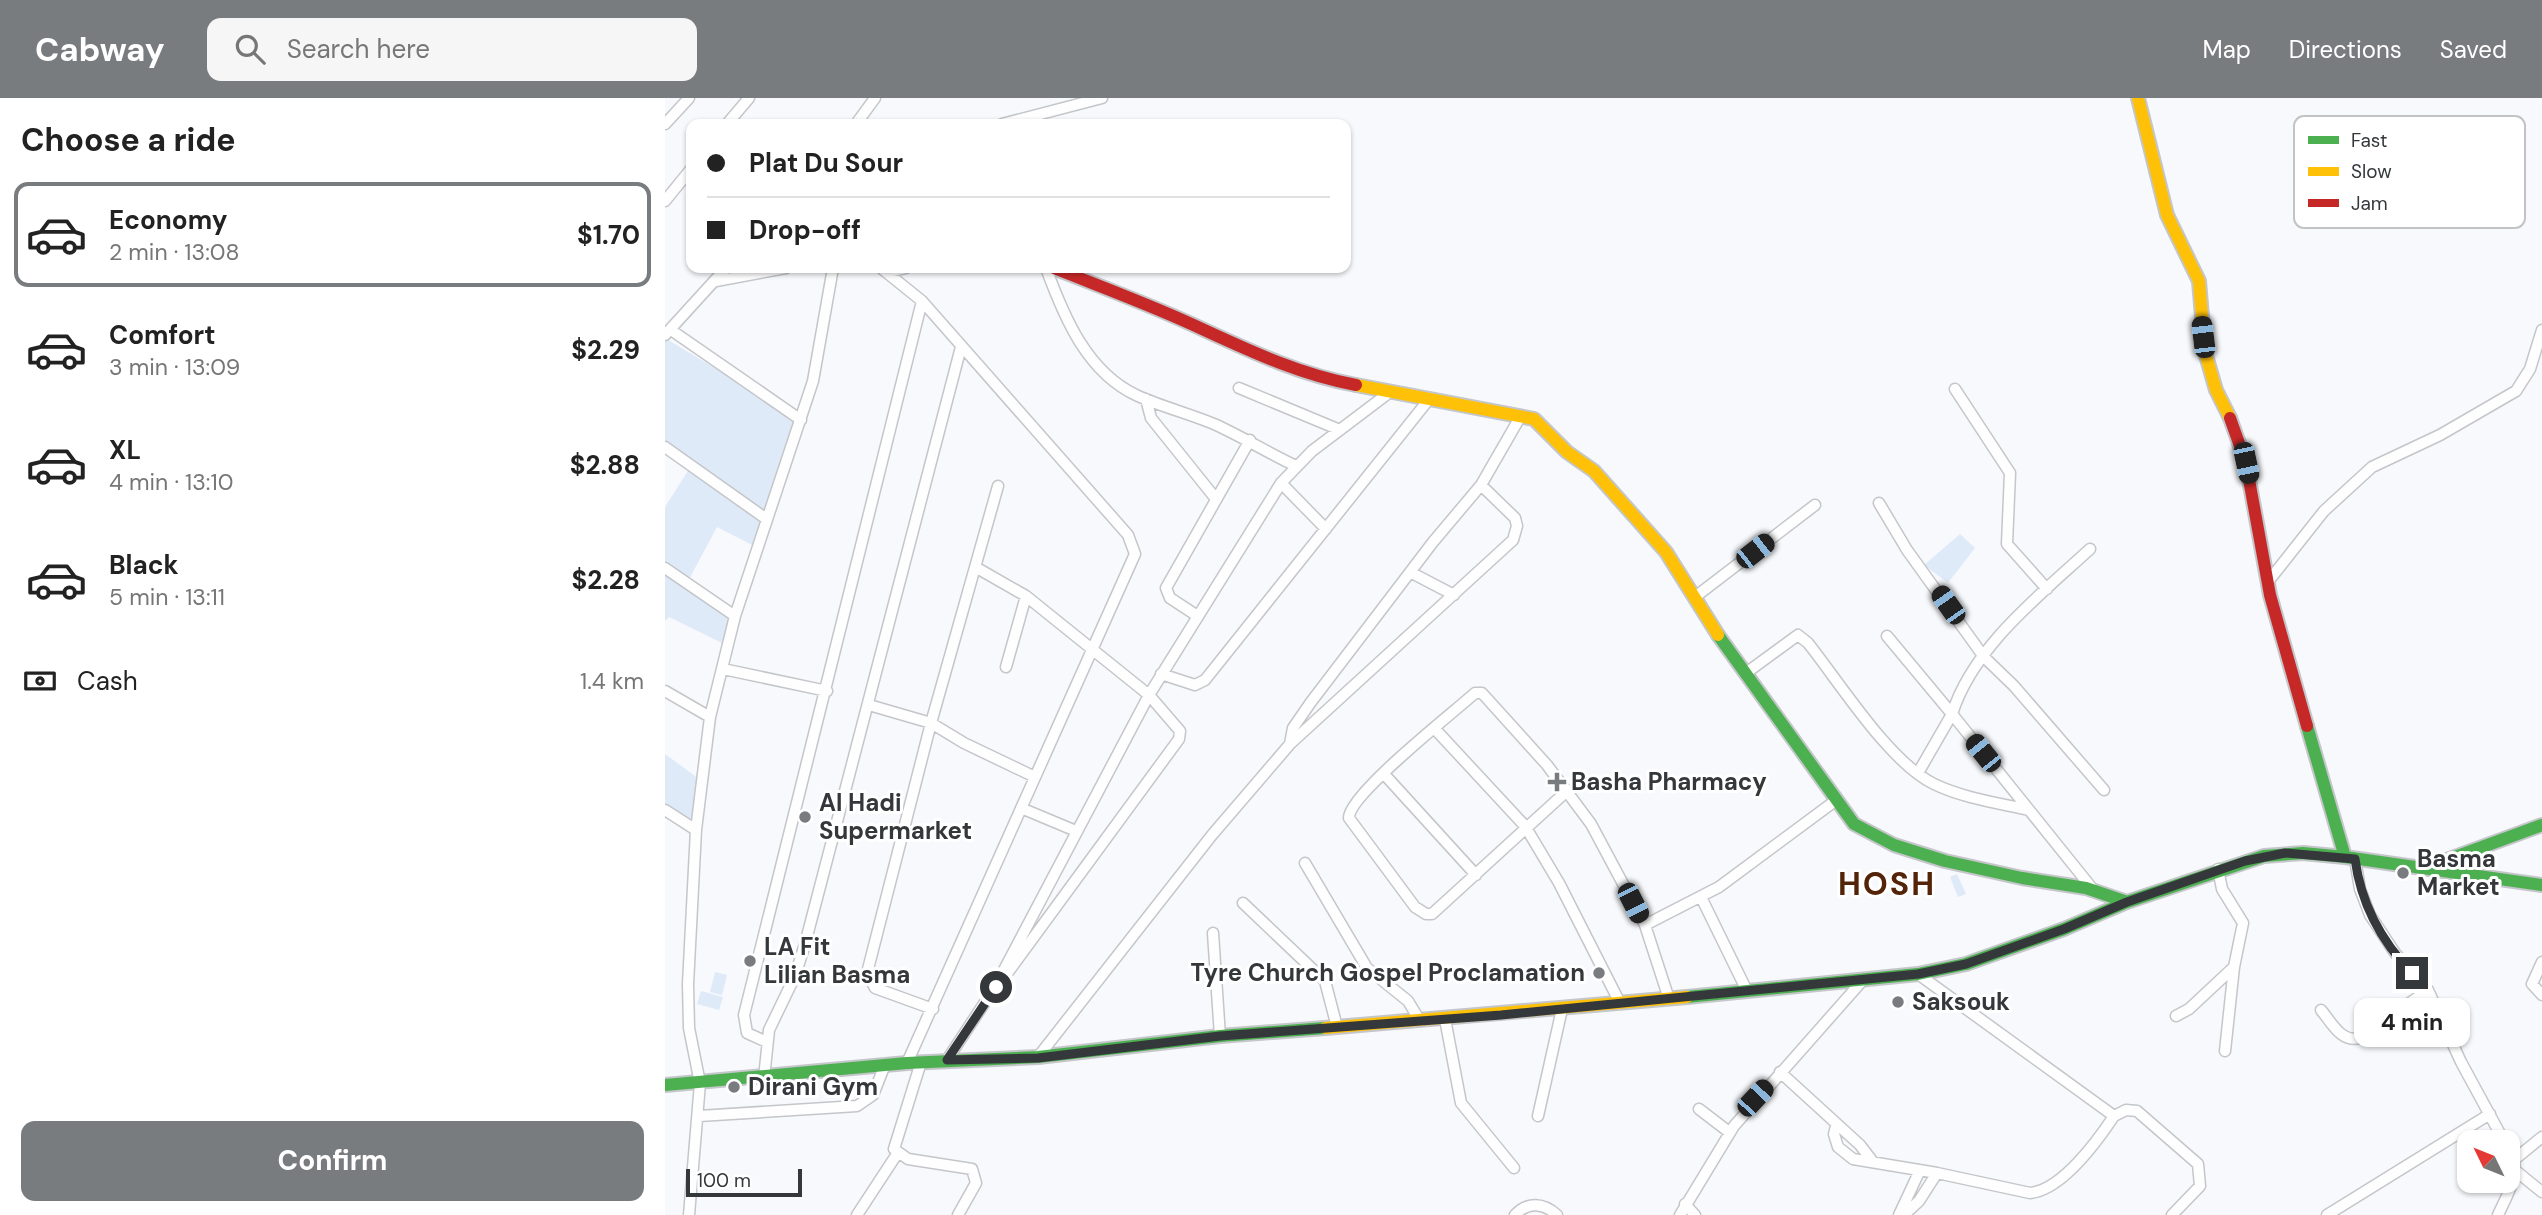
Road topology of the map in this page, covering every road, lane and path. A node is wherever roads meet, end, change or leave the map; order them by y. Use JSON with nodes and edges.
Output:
{"nodes":[{"id":1,"x":689,"y":98,"type":"edge"},
{"id":2,"x":749,"y":98,"type":"edge"},
{"id":3,"x":875,"y":98,"type":"edge"},
{"id":4,"x":1102,"y":98,"type":"edge"},
{"id":5,"x":2138,"y":98,"type":"edge"},
{"id":6,"x":731,"y":119,"type":"edge"},
{"id":7,"x":864,"y":119,"type":"edge"},
{"id":8,"x":1021,"y":119,"type":"edge"},
{"id":9,"x":665,"y":124,"type":"edge"},
{"id":10,"x":686,"y":175,"type":"edge"},
{"id":11,"x":665,"y":201,"type":"edge"},
{"id":12,"x":722,"y":273,"type":"edge"},
{"id":13,"x":759,"y":273,"type":"edge"},
{"id":14,"x":832,"y":273,"type":"edge"},
{"id":15,"x":888,"y":273,"type":"edge"},
{"id":16,"x":1048,"y":273,"type":"edge"},
{"id":17,"x":1066,"y":273,"type":"edge"},
{"id":18,"x":716,"y":281,"type":"junction"},
{"id":19,"x":922,"y":301,"type":"junction"},
{"id":20,"x":2542,"y":330,"type":"edge"},
{"id":21,"x":668,"y":332,"type":"edge"},
{"id":22,"x":961,"y":347,"type":"junction"},
{"id":23,"x":1239,"y":388,"type":"dead end"},
{"id":24,"x":1955,"y":389,"type":"dead end"},
{"id":25,"x":1390,"y":391,"type":"junction"},
{"id":26,"x":1430,"y":398,"type":"junction"},
{"id":27,"x":1146,"y":399,"type":"junction"},
{"id":28,"x":1519,"y":418,"type":"junction"},
{"id":29,"x":801,"y":420,"type":"junction"},
{"id":30,"x":1340,"y":430,"type":"junction"},
{"id":31,"x":1250,"y":440,"type":"junction"},
{"id":32,"x":665,"y":447,"type":"edge"},
{"id":33,"x":1296,"y":466,"type":"junction"},
{"id":34,"x":1281,"y":483,"type":"junction"},
{"id":35,"x":1481,"y":485,"type":"junction"},
{"id":36,"x":998,"y":486,"type":"dead end"},
{"id":37,"x":1216,"y":499,"type":"junction"},
{"id":38,"x":1879,"y":503,"type":"dead end"},
{"id":39,"x":1815,"y":505,"type":"dead end"},
{"id":40,"x":765,"y":518,"type":"junction"},
{"id":41,"x":1326,"y":529,"type":"junction"},
{"id":42,"x":2090,"y":549,"type":"dead end"},
{"id":43,"x":665,"y":568,"type":"edge"},
{"id":44,"x":977,"y":568,"type":"junction"},
{"id":45,"x":1410,"y":572,"type":"junction"},
{"id":46,"x":2267,"y":583,"type":"junction"},
{"id":47,"x":2047,"y":589,"type":"junction"},
{"id":48,"x":1454,"y":594,"type":"junction"},
{"id":49,"x":1026,"y":596,"type":"junction"},
{"id":50,"x":1695,"y":597,"type":"junction"},
{"id":51,"x":1196,"y":615,"type":"junction"},
{"id":52,"x":735,"y":616,"type":"junction"},
{"id":53,"x":1887,"y":636,"type":"dead end"},
{"id":54,"x":1091,"y":651,"type":"junction"},
{"id":55,"x":1984,"y":657,"type":"junction"},
{"id":56,"x":1006,"y":667,"type":"dead end"},
{"id":57,"x":723,"y":668,"type":"junction"},
{"id":58,"x":1746,"y":673,"type":"junction"},
{"id":59,"x":1161,"y":674,"type":"junction"},
{"id":60,"x":665,"y":691,"type":"edge"},
{"id":61,"x":827,"y":691,"type":"junction"},
{"id":62,"x":1149,"y":695,"type":"junction"},
{"id":63,"x":1311,"y":702,"type":"junction"},
{"id":64,"x":869,"y":705,"type":"junction"},
{"id":65,"x":1330,"y":707,"type":"junction"},
{"id":66,"x":1952,"y":714,"type":"junction"},
{"id":67,"x":710,"y":717,"type":"junction"},
{"id":68,"x":931,"y":723,"type":"junction"},
{"id":69,"x":1434,"y":728,"type":"junction"},
{"id":70,"x":1290,"y":744,"type":"junction"},
{"id":71,"x":1918,"y":773,"type":"junction"},
{"id":72,"x":1384,"y":774,"type":"junction"},
{"id":73,"x":1035,"y":777,"type":"junction"},
{"id":74,"x":1568,"y":790,"type":"junction"},
{"id":75,"x":2104,"y":790,"type":"dead end"},
{"id":76,"x":1835,"y":801,"type":"junction"},
{"id":77,"x":1021,"y":808,"type":"junction"},
{"id":78,"x":665,"y":810,"type":"edge"},
{"id":79,"x":2029,"y":810,"type":"junction"},
{"id":80,"x":2542,"y":825,"type":"edge"},
{"id":81,"x":1525,"y":826,"type":"junction"},
{"id":82,"x":696,"y":830,"type":"junction"},
{"id":83,"x":1076,"y":831,"type":"junction"},
{"id":84,"x":2350,"y":858,"type":"junction"},
{"id":85,"x":1305,"y":863,"type":"dead end"},
{"id":86,"x":2218,"y":869,"type":"junction"},
{"id":87,"x":2424,"y":869,"type":"junction"},
{"id":88,"x":1476,"y":875,"type":"junction"},
{"id":89,"x":2542,"y":885,"type":"edge"},
{"id":90,"x":2091,"y":887,"type":"junction"},
{"id":91,"x":1044,"y":896,"type":"junction"},
{"id":92,"x":1700,"y":897,"type":"junction"},
{"id":93,"x":2127,"y":902,"type":"junction"},
{"id":94,"x":1059,"y":903,"type":"junction"},
{"id":95,"x":1243,"y":903,"type":"dead end"},
{"id":96,"x":1645,"y":925,"type":"junction"},
{"id":97,"x":1213,"y":933,"type":"dead end"},
{"id":98,"x":2542,"y":962,"type":"edge"},
{"id":99,"x":2234,"y":967,"type":"junction"},
{"id":100,"x":1918,"y":974,"type":"junction"},
{"id":101,"x":1863,"y":980,"type":"junction"},
{"id":102,"x":996,"y":987,"type":"junction"},
{"id":103,"x":2428,"y":990,"type":"junction"},
{"id":104,"x":1747,"y":991,"type":"junction"},
{"id":105,"x":2542,"y":995,"type":"edge"},
{"id":106,"x":1669,"y":999,"type":"junction"},
{"id":107,"x":1620,"y":1003,"type":"junction"},
{"id":108,"x":933,"y":1009,"type":"junction"},
{"id":109,"x":1562,"y":1009,"type":"junction"},
{"id":110,"x":2321,"y":1010,"type":"dead end"},
{"id":111,"x":2176,"y":1016,"type":"dead end"},
{"id":112,"x":1445,"y":1019,"type":"junction"},
{"id":113,"x":1420,"y":1021,"type":"junction"},
{"id":114,"x":1337,"y":1027,"type":"junction"},
{"id":115,"x":1220,"y":1036,"type":"junction"},
{"id":116,"x":767,"y":1042,"type":"junction"},
{"id":117,"x":2225,"y":1051,"type":"dead end"},
{"id":118,"x":1038,"y":1058,"type":"junction"},
{"id":119,"x":947,"y":1060,"type":"junction"},
{"id":120,"x":914,"y":1063,"type":"junction"},
{"id":121,"x":884,"y":1067,"type":"junction"},
{"id":122,"x":1780,"y":1072,"type":"junction"},
{"id":123,"x":764,"y":1078,"type":"junction"},
{"id":124,"x":700,"y":1083,"type":"junction"},
{"id":125,"x":665,"y":1085,"type":"edge"},
{"id":126,"x":1699,"y":1109,"type":"dead end"},
{"id":127,"x":2490,"y":1114,"type":"junction"},
{"id":128,"x":699,"y":1116,"type":"junction"},
{"id":129,"x":1538,"y":1116,"type":"dead end"},
{"id":130,"x":2114,"y":1116,"type":"junction"},
{"id":131,"x":1836,"y":1126,"type":"junction"},
{"id":132,"x":2499,"y":1130,"type":"edge"},
{"id":133,"x":1729,"y":1132,"type":"junction"},
{"id":134,"x":2542,"y":1137,"type":"edge"},
{"id":135,"x":897,"y":1154,"type":"junction"},
{"id":136,"x":2520,"y":1155,"type":"edge"},
{"id":137,"x":1873,"y":1162,"type":"junction"},
{"id":138,"x":1514,"y":1168,"type":"dead end"},
{"id":139,"x":1920,"y":1170,"type":"junction"},
{"id":140,"x":1937,"y":1173,"type":"junction"},
{"id":141,"x":2520,"y":1174,"type":"edge"},
{"id":142,"x":2542,"y":1192,"type":"edge"},
{"id":143,"x":2507,"y":1194,"type":"edge"},
{"id":144,"x":1685,"y":1204,"type":"junction"},
{"id":145,"x":689,"y":1215,"type":"edge"},
{"id":146,"x":857,"y":1215,"type":"edge"},
{"id":147,"x":958,"y":1215,"type":"edge"},
{"id":148,"x":1515,"y":1215,"type":"edge"},
{"id":149,"x":1557,"y":1215,"type":"edge"},
{"id":150,"x":1680,"y":1215,"type":"edge"},
{"id":151,"x":1695,"y":1215,"type":"edge"},
{"id":152,"x":1901,"y":1215,"type":"edge"},
{"id":153,"x":2172,"y":1215,"type":"edge"},
{"id":154,"x":2327,"y":1215,"type":"edge"},
{"id":155,"x":2498,"y":1215,"type":"edge"}],
"edges":[{"from":1,"to":9,"type":"street"},
{"from":2,"to":6,"type":"street"},
{"from":3,"to":7,"type":"street"},
{"from":4,"to":8,"type":"street"},
{"from":5,"to":46,"type":"street"},
{"from":10,"to":11,"type":"street"},
{"from":12,"to":18,"type":"street"},
{"from":13,"to":18,"type":"street"},
{"from":14,"to":29,"type":"street"},
{"from":15,"to":19,"type":"street"},
{"from":16,"to":27,"type":"street"},
{"from":17,"to":25,"type":"street"},
{"from":18,"to":21,"type":"street"},
{"from":19,"to":22,"type":"street"},
{"from":19,"to":61,"type":"street"},
{"from":20,"to":46,"type":"street"},
{"from":21,"to":29,"type":"street"},
{"from":22,"to":54,"type":"street"},
{"from":22,"to":64,"type":"street"},
{"from":23,"to":30,"type":"street"},
{"from":24,"to":47,"type":"street"},
{"from":25,"to":26,"type":"street"},
{"from":25,"to":30,"type":"street"},
{"from":26,"to":28,"type":"street"},
{"from":26,"to":41,"type":"street"},
{"from":27,"to":31,"type":"street"},
{"from":27,"to":37,"type":"street"},
{"from":28,"to":35,"type":"street"},
{"from":28,"to":50,"type":"street"},
{"from":29,"to":40,"type":"street"},
{"from":30,"to":33,"type":"street"},
{"from":31,"to":33,"type":"street"},
{"from":31,"to":37,"type":"street"},
{"from":32,"to":40,"type":"street"},
{"from":33,"to":34,"type":"street"},
{"from":34,"to":41,"type":"street"},
{"from":34,"to":51,"type":"street"},
{"from":35,"to":45,"type":"street"},
{"from":35,"to":48,"type":"street"},
{"from":36,"to":44,"type":"street"},
{"from":37,"to":51,"type":"street"},
{"from":38,"to":55,"type":"street"},
{"from":39,"to":50,"type":"street"},
{"from":40,"to":52,"type":"street"},
{"from":41,"to":59,"type":"street"},
{"from":42,"to":47,"type":"street"},
{"from":43,"to":52,"type":"street"},
{"from":44,"to":49,"type":"street"},
{"from":44,"to":68,"type":"street"},
{"from":45,"to":48,"type":"street"},
{"from":45,"to":63,"type":"street"},
{"from":46,"to":84,"type":"street"},
{"from":47,"to":55,"type":"street"},
{"from":48,"to":65,"type":"street"},
{"from":49,"to":54,"type":"street"},
{"from":49,"to":56,"type":"street"},
{"from":50,"to":58,"type":"street"},
{"from":51,"to":59,"type":"street"},
{"from":52,"to":57,"type":"street"},
{"from":53,"to":66,"type":"street"},
{"from":54,"to":62,"type":"street"},
{"from":54,"to":73,"type":"street"},
{"from":55,"to":66,"type":"street"},
{"from":55,"to":75,"type":"street"},
{"from":57,"to":61,"type":"street"},
{"from":57,"to":67,"type":"street"},
{"from":58,"to":71,"type":"street"},
{"from":58,"to":76,"type":"street"},
{"from":59,"to":62,"type":"street"},
{"from":60,"to":67,"type":"street"},
{"from":61,"to":116,"type":"street"},
{"from":62,"to":83,"type":"street"},
{"from":62,"to":94,"type":"street"},
{"from":63,"to":65,"type":"street"},
{"from":63,"to":70,"type":"street"},
{"from":64,"to":68,"type":"street"},
{"from":64,"to":116,"type":"street"},
{"from":65,"to":70,"type":"street"},
{"from":66,"to":71,"type":"street"},
{"from":66,"to":79,"type":"street"},
{"from":67,"to":82,"type":"street"},
{"from":68,"to":73,"type":"street"},
{"from":68,"to":108,"type":"street"},
{"from":69,"to":72,"type":"street"},
{"from":69,"to":74,"type":"street"},
{"from":69,"to":81,"type":"street"},
{"from":70,"to":118,"type":"street"},
{"from":71,"to":79,"type":"street"},
{"from":72,"to":88,"type":"street"},
{"from":72,"to":88,"type":"street"},
{"from":73,"to":77,"type":"street"},
{"from":74,"to":81,"type":"street"},
{"from":74,"to":96,"type":"street"},
{"from":76,"to":90,"type":"street"},
{"from":76,"to":92,"type":"street"},
{"from":77,"to":83,"type":"street"},
{"from":77,"to":108,"type":"street"},
{"from":78,"to":82,"type":"street"},
{"from":79,"to":90,"type":"street"},
{"from":80,"to":87,"type":"street"},
{"from":81,"to":88,"type":"street"},
{"from":81,"to":107,"type":"street"},
{"from":82,"to":124,"type":"street"},
{"from":83,"to":91,"type":"street"},
{"from":84,"to":86,"type":"street"},
{"from":84,"to":87,"type":"street"},
{"from":84,"to":103,"type":"street"},
{"from":85,"to":113,"type":"street"},
{"from":86,"to":93,"type":"street"},
{"from":86,"to":99,"type":"street"},
{"from":87,"to":89,"type":"street"},
{"from":90,"to":93,"type":"street"},
{"from":91,"to":94,"type":"street"},
{"from":91,"to":102,"type":"street"},
{"from":92,"to":96,"type":"street"},
{"from":92,"to":104,"type":"street"},
{"from":93,"to":100,"type":"street"},
{"from":94,"to":102,"type":"street"},
{"from":95,"to":114,"type":"street"},
{"from":96,"to":106,"type":"street"},
{"from":97,"to":115,"type":"street"},
{"from":98,"to":105,"type":"street"},
{"from":99,"to":111,"type":"street"},
{"from":99,"to":117,"type":"street"},
{"from":100,"to":101,"type":"street"},
{"from":100,"to":130,"type":"street"},
{"from":101,"to":104,"type":"street"},
{"from":101,"to":122,"type":"street"},
{"from":102,"to":119,"type":"street"},
{"from":103,"to":110,"type":"street"},
{"from":103,"to":127,"type":"street"},
{"from":104,"to":106,"type":"street"},
{"from":106,"to":107,"type":"street"},
{"from":107,"to":109,"type":"street"},
{"from":108,"to":120,"type":"street"},
{"from":109,"to":112,"type":"street"},
{"from":109,"to":129,"type":"street"},
{"from":112,"to":113,"type":"street"},
{"from":112,"to":138,"type":"street"},
{"from":113,"to":114,"type":"street"},
{"from":114,"to":115,"type":"street"},
{"from":115,"to":118,"type":"street"},
{"from":116,"to":123,"type":"street"},
{"from":118,"to":119,"type":"street"},
{"from":119,"to":120,"type":"street"},
{"from":120,"to":121,"type":"street"},
{"from":120,"to":135,"type":"street"},
{"from":121,"to":123,"type":"street"},
{"from":121,"to":128,"type":"street"},
{"from":122,"to":131,"type":"street"},
{"from":122,"to":133,"type":"street"},
{"from":123,"to":124,"type":"street"},
{"from":124,"to":125,"type":"street"},
{"from":124,"to":128,"type":"street"},
{"from":126,"to":133,"type":"street"},
{"from":127,"to":132,"type":"street"},
{"from":127,"to":154,"type":"street"},
{"from":128,"to":145,"type":"street"},
{"from":130,"to":140,"type":"street"},
{"from":130,"to":153,"type":"street"},
{"from":131,"to":137,"type":"street"},
{"from":131,"to":137,"type":"street"},
{"from":133,"to":144,"type":"street"},
{"from":134,"to":136,"type":"street"},
{"from":135,"to":146,"type":"street"},
{"from":135,"to":147,"type":"street"},
{"from":137,"to":139,"type":"street"},
{"from":139,"to":140,"type":"street"},
{"from":139,"to":152,"type":"street"},
{"from":140,"to":152,"type":"street"},
{"from":141,"to":142,"type":"street"},
{"from":143,"to":155,"type":"street"},
{"from":144,"to":150,"type":"street"},
{"from":144,"to":151,"type":"street"},
{"from":148,"to":149,"type":"street"}]}
